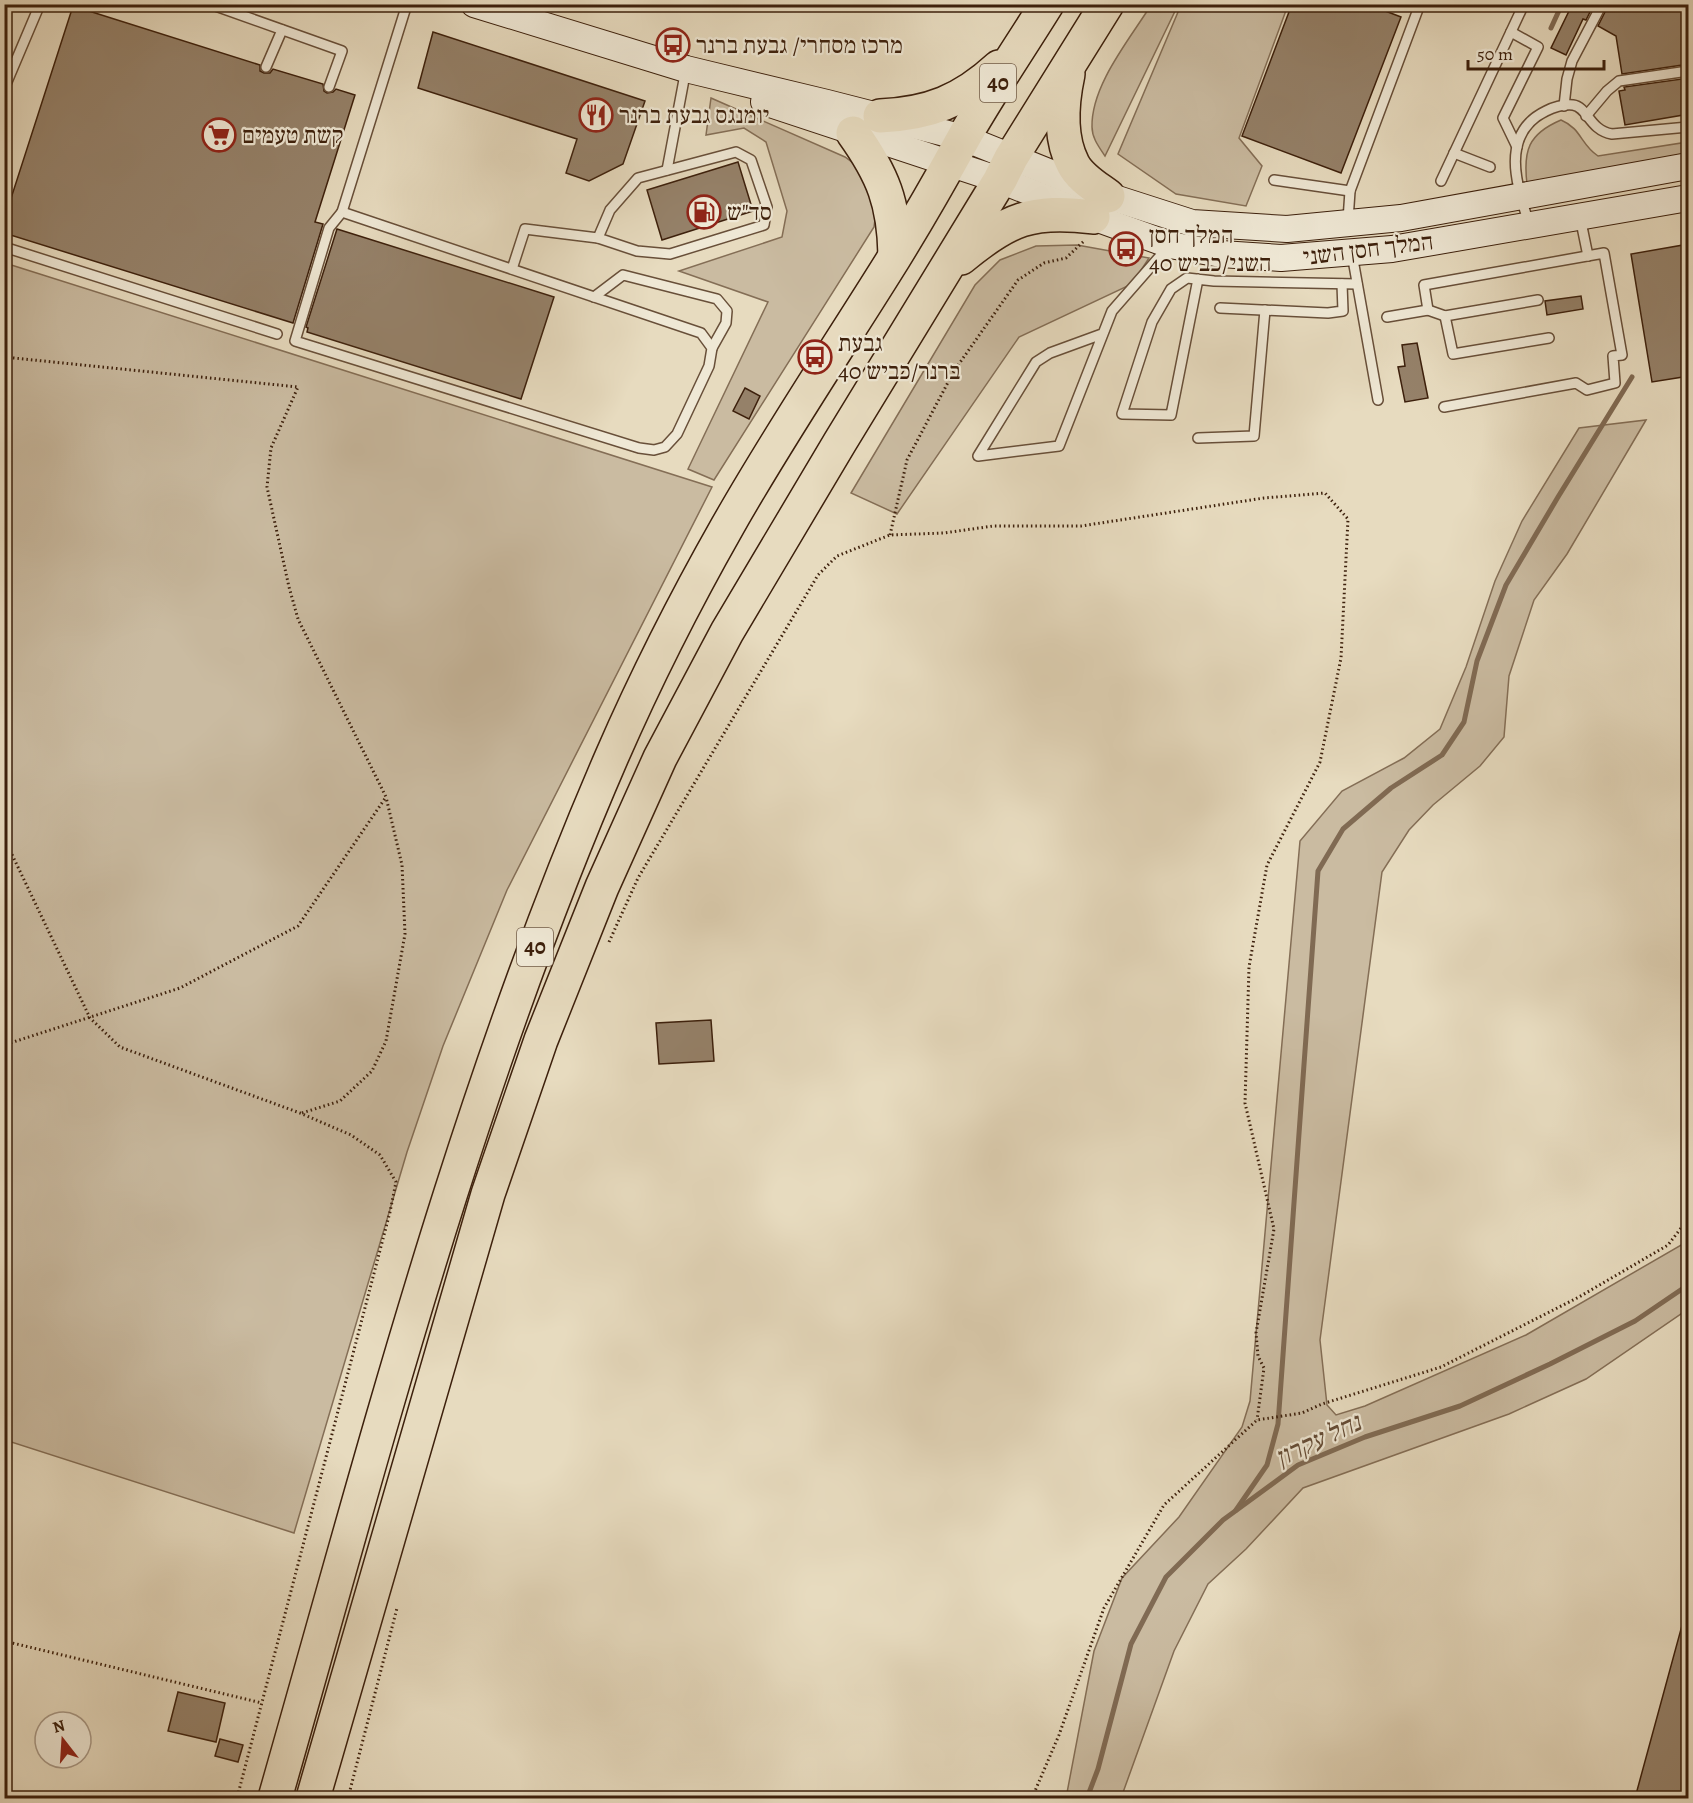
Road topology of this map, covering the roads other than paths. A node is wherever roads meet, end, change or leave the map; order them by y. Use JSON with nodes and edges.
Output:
{"nodes":[{"id":1,"x":40,"y":4,"type":"edge"},
{"id":2,"x":210,"y":4,"type":"edge"},
{"id":3,"x":407,"y":4,"type":"edge"},
{"id":4,"x":474,"y":4,"type":"edge"},
{"id":5,"x":1047,"y":4,"type":"edge"},
{"id":6,"x":1107,"y":4,"type":"edge"},
{"id":7,"x":1420,"y":4,"type":"edge"},
{"id":8,"x":1524,"y":4,"type":"edge"},
{"id":9,"x":1602,"y":4,"type":"edge"},
{"id":10,"x":282,"y":30,"type":"junction"},
{"id":11,"x":1511,"y":32,"type":"junction"},
{"id":12,"x":1026,"y":37,"type":"junction"},
{"id":13,"x":1072,"y":60,"type":"junction"},
{"id":14,"x":266,"y":67,"type":"dead end"},
{"id":15,"x":686,"y":69,"type":"junction"},
{"id":16,"x":1689,"y":70,"type":"edge"},
{"id":17,"x":329,"y":87,"type":"dead end"},
{"id":18,"x":4,"y":89,"type":"edge"},
{"id":19,"x":1564,"y":106,"type":"junction"},
{"id":20,"x":1586,"y":116,"type":"junction"},
{"id":21,"x":866,"y":125,"type":"junction"},
{"id":22,"x":1689,"y":127,"type":"edge"},
{"id":23,"x":1516,"y":147,"type":"junction"},
{"id":24,"x":957,"y":151,"type":"junction"},
{"id":25,"x":1454,"y":153,"type":"junction"},
{"id":26,"x":1689,"y":166,"type":"edge"},
{"id":27,"x":1490,"y":167,"type":"dead end"},
{"id":28,"x":1006,"y":169,"type":"junction"},
{"id":29,"x":667,"y":170,"type":"junction"},
{"id":30,"x":1274,"y":180,"type":"dead end"},
{"id":31,"x":1441,"y":181,"type":"dead end"},
{"id":32,"x":1350,"y":191,"type":"junction"},
{"id":33,"x":1519,"y":197,"type":"junction"},
{"id":34,"x":1689,"y":198,"type":"edge"},
{"id":35,"x":1101,"y":207,"type":"junction"},
{"id":36,"x":342,"y":212,"type":"junction"},
{"id":37,"x":1580,"y":216,"type":"junction"},
{"id":38,"x":1348,"y":224,"type":"junction"},
{"id":39,"x":1530,"y":225,"type":"junction"},
{"id":40,"x":598,"y":238,"type":"junction"},
{"id":41,"x":1170,"y":245,"type":"junction"},
{"id":42,"x":4,"y":247,"type":"edge"},
{"id":43,"x":1352,"y":253,"type":"junction"},
{"id":44,"x":896,"y":255,"type":"junction"},
{"id":45,"x":1588,"y":256,"type":"junction"},
{"id":46,"x":512,"y":269,"type":"junction"},
{"id":47,"x":1198,"y":279,"type":"junction"},
{"id":48,"x":939,"y":280,"type":"junction"},
{"id":49,"x":1342,"y":284,"type":"junction"},
{"id":50,"x":1357,"y":284,"type":"junction"},
{"id":51,"x":594,"y":297,"type":"junction"},
{"id":52,"x":1538,"y":300,"type":"dead end"},
{"id":53,"x":1220,"y":308,"type":"dead end"},
{"id":54,"x":1265,"y":310,"type":"junction"},
{"id":55,"x":1428,"y":310,"type":"junction"},
{"id":56,"x":1445,"y":315,"type":"junction"},
{"id":57,"x":1387,"y":317,"type":"dead end"},
{"id":58,"x":277,"y":334,"type":"dead end"},
{"id":59,"x":1102,"y":334,"type":"junction"},
{"id":60,"x":1549,"y":338,"type":"dead end"},
{"id":61,"x":712,"y":348,"type":"junction"},
{"id":62,"x":1377,"y":400,"type":"dead end"},
{"id":63,"x":1444,"y":406,"type":"dead end"},
{"id":64,"x":1198,"y":438,"type":"dead end"},
{"id":65,"x":275,"y":1798,"type":"edge"},
{"id":66,"x":313,"y":1798,"type":"edge"}],
"edges":[{"from":1,"to":18,"type":"lane"},
{"from":2,"to":10,"type":"lane"},
{"from":3,"to":36,"type":"lane"},
{"from":4,"to":15,"type":"street","name":"המלך חסן השני"},
{"from":5,"to":12,"type":"highway","number":"40"},
{"from":6,"to":13,"type":"highway","number":"40"},
{"from":7,"to":32,"type":"lane"},
{"from":8,"to":11,"type":"lane"},
{"from":9,"to":19,"type":"lane"},
{"from":10,"to":14,"type":"lane"},
{"from":10,"to":17,"type":"lane"},
{"from":11,"to":23,"type":"lane"},
{"from":11,"to":25,"type":"lane"},
{"from":12,"to":21,"type":"highway"},
{"from":12,"to":24,"type":"highway","number":"40"},
{"from":13,"to":28,"type":"highway","number":"40"},
{"from":13,"to":35,"type":"highway"},
{"from":15,"to":21,"type":"street","name":"המלך חסן השני"},
{"from":15,"to":29,"type":"lane"},
{"from":16,"to":20,"type":"lane"},
{"from":19,"to":20,"type":"lane"},
{"from":19,"to":23,"type":"lane"},
{"from":20,"to":22,"type":"lane"},
{"from":21,"to":24,"type":"street","name":"המלך חסן השני"},
{"from":21,"to":44,"type":"highway"},
{"from":23,"to":33,"type":"lane"},
{"from":24,"to":28,"type":"street","name":"המלך חסן השני"},
{"from":24,"to":44,"type":"highway","number":"40"},
{"from":25,"to":27,"type":"lane"},
{"from":25,"to":31,"type":"lane"},
{"from":26,"to":33,"type":"street","name":"המלך חסן השני"},
{"from":28,"to":35,"type":"street","name":"המלך חסן השני"},
{"from":28,"to":48,"type":"highway","number":"40"},
{"from":29,"to":40,"type":"lane"},
{"from":29,"to":40,"type":"lane"},
{"from":30,"to":32,"type":"lane"},
{"from":32,"to":38,"type":"lane"},
{"from":33,"to":38,"type":"street","name":"המלך חסן השני"},
{"from":33,"to":39,"type":"lane"},
{"from":34,"to":37,"type":"street","name":"המלך חסן השני"},
{"from":35,"to":38,"type":"street","name":"המלך חסן השני"},
{"from":35,"to":41,"type":"street","name":"המלך חסן השני"},
{"from":35,"to":48,"type":"highway"},
{"from":36,"to":46,"type":"lane"},
{"from":36,"to":61,"type":"lane"},
{"from":37,"to":39,"type":"street","name":"המלך חסן השני"},
{"from":37,"to":45,"type":"lane"},
{"from":39,"to":43,"type":"street","name":"המלך חסן השני"},
{"from":40,"to":46,"type":"lane"},
{"from":41,"to":43,"type":"street","name":"המלך חסן השני"},
{"from":41,"to":59,"type":"lane"},
{"from":42,"to":58,"type":"lane"},
{"from":43,"to":50,"type":"lane"},
{"from":44,"to":65,"type":"highway","number":"40"},
{"from":45,"to":55,"type":"lane"},
{"from":45,"to":63,"type":"lane"},
{"from":46,"to":51,"type":"lane"},
{"from":47,"to":47,"type":"lane"},
{"from":47,"to":49,"type":"lane"},
{"from":48,"to":66,"type":"highway","number":"40"},
{"from":49,"to":50,"type":"lane"},
{"from":49,"to":54,"type":"lane"},
{"from":50,"to":62,"type":"lane"},
{"from":51,"to":61,"type":"lane"},
{"from":51,"to":61,"type":"lane"},
{"from":52,"to":56,"type":"lane"},
{"from":53,"to":54,"type":"lane"},
{"from":54,"to":64,"type":"lane"},
{"from":55,"to":56,"type":"lane"},
{"from":55,"to":57,"type":"lane"},
{"from":56,"to":60,"type":"lane"},
{"from":59,"to":59,"type":"lane"}]}
